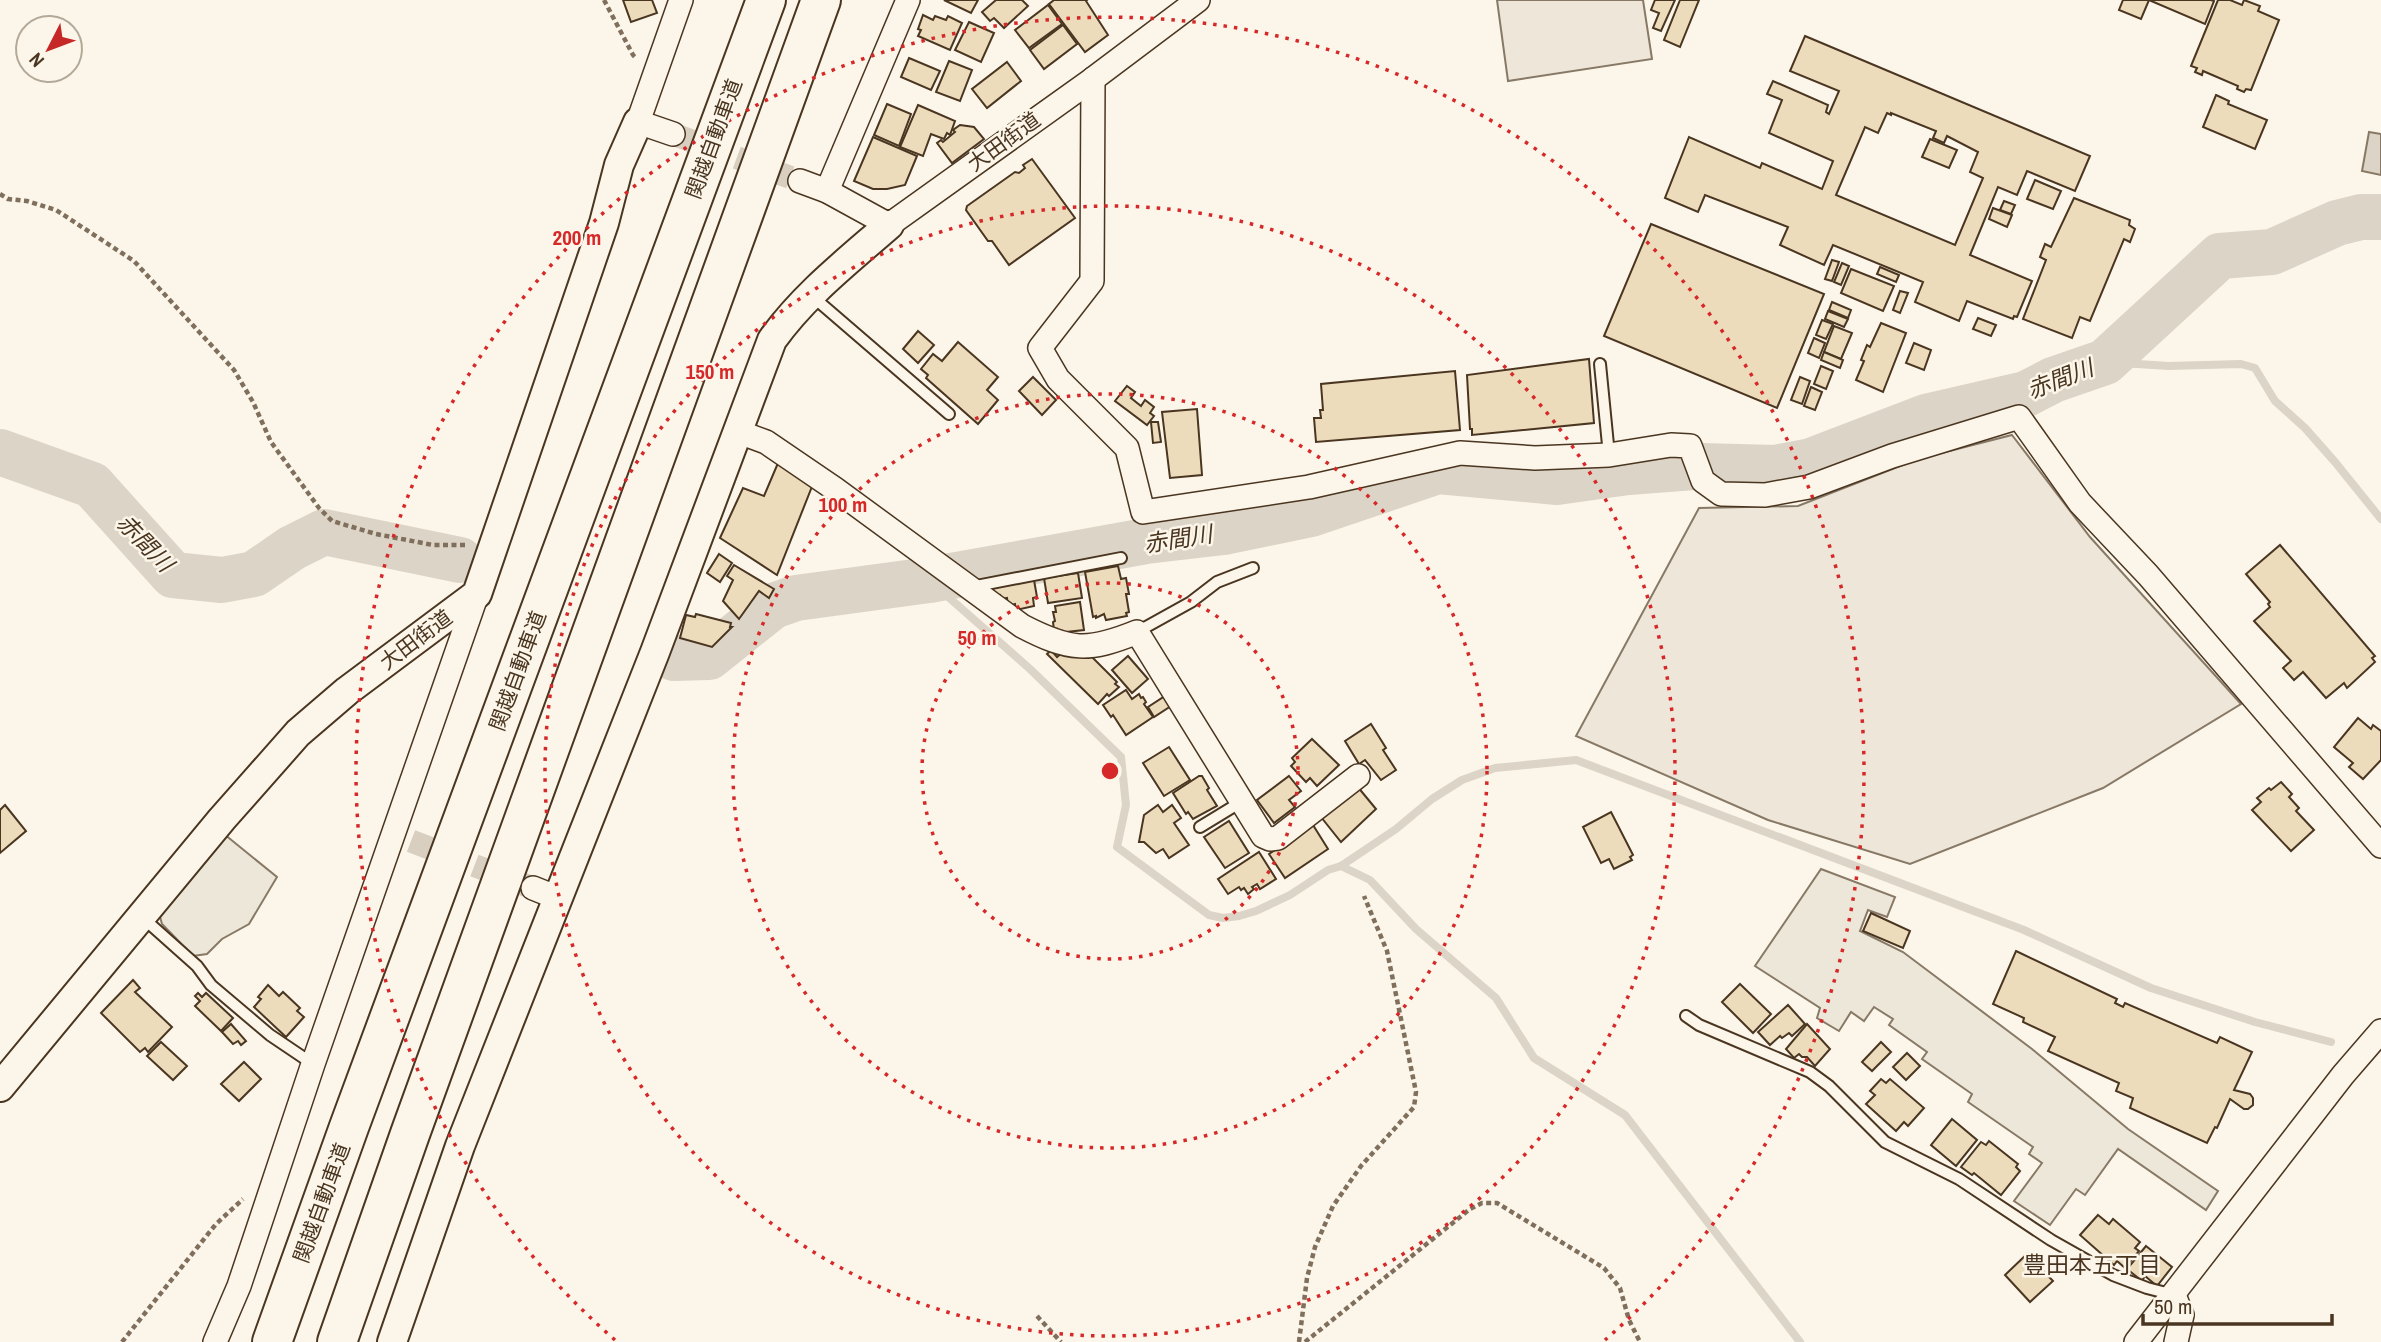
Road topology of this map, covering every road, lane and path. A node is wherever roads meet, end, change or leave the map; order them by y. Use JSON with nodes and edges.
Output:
{"nodes":[{"id":1,"x":604,"y":0,"type":"edge"},
{"id":2,"x":681,"y":0,"type":"edge"},
{"id":3,"x":766,"y":0,"type":"edge"},
{"id":4,"x":821,"y":0,"type":"edge"},
{"id":5,"x":908,"y":0,"type":"edge"},
{"id":6,"x":1198,"y":0,"type":"edge"},
{"id":7,"x":657,"y":69,"type":"junction"},
{"id":8,"x":1093,"y":79,"type":"junction"},
{"id":9,"x":638,"y":122,"type":"junction"},
{"id":10,"x":673,"y":134,"type":"tunnel mouth"},
{"id":11,"x":800,"y":181,"type":"tunnel mouth"},
{"id":12,"x":827,"y":191,"type":"junction"},
{"id":13,"x":0,"y":194,"type":"edge"},
{"id":14,"x":889,"y":225,"type":"junction"},
{"id":15,"x":810,"y":295,"type":"junction"},
{"id":16,"x":1600,"y":364,"type":"dead end"},
{"id":17,"x":949,"y":414,"type":"dead end"},
{"id":18,"x":739,"y":432,"type":"junction"},
{"id":19,"x":1609,"y":455,"type":"junction"},
{"id":20,"x":475,"y":544,"type":"dead end"},
{"id":21,"x":1121,"y":558,"type":"dead end"},
{"id":22,"x":1253,"y":568,"type":"dead end"},
{"id":23,"x":957,"y":579,"type":"junction"},
{"id":24,"x":477,"y":594,"type":"junction"},
{"id":25,"x":1137,"y":632,"type":"junction"},
{"id":26,"x":1358,"y":776,"type":"dead end"},
{"id":27,"x":1241,"y":802,"type":"junction"},
{"id":28,"x":1200,"y":827,"type":"dead end"},
{"id":29,"x":2381,"y":846,"type":"edge"},
{"id":30,"x":1364,"y":896,"type":"dead end"},
{"id":31,"x":142,"y":917,"type":"junction"},
{"id":32,"x":1686,"y":1016,"type":"dead end"},
{"id":33,"x":2381,"y":1031,"type":"edge"},
{"id":34,"x":313,"y":1065,"type":"junction"},
{"id":35,"x":4,"y":1076,"type":"edge"},
{"id":36,"x":276,"y":1175,"type":"junction"},
{"id":37,"x":2174,"y":1295,"type":"junction"},
{"id":38,"x":1037,"y":1315,"type":"dead end"},
{"id":39,"x":121,"y":1342,"type":"edge"},
{"id":40,"x":215,"y":1342,"type":"edge"},
{"id":41,"x":272,"y":1342,"type":"edge"},
{"id":42,"x":337,"y":1342,"type":"edge"},
{"id":43,"x":392,"y":1342,"type":"edge"},
{"id":44,"x":1061,"y":1342,"type":"edge"},
{"id":45,"x":1299,"y":1342,"type":"edge"},
{"id":46,"x":1305,"y":1342,"type":"edge"},
{"id":47,"x":1640,"y":1342,"type":"edge"},
{"id":48,"x":2136,"y":1342,"type":"edge"},
{"id":49,"x":2176,"y":1342,"type":"edge"}],
"edges":[{"from":1,"to":7,"type":"path"},
{"from":2,"to":7,"type":"street"},
{"from":3,"to":41,"type":"highway","name":"関越自動車道"},
{"from":4,"to":42,"type":"highway"},
{"from":5,"to":12,"type":"street"},
{"from":6,"to":8,"type":"street","name":"大田街道"},
{"from":7,"to":9,"type":"street"},
{"from":8,"to":14,"type":"street","name":"大田街道"},
{"from":8,"to":19,"type":"street"},
{"from":9,"to":10,"type":"street"},
{"from":9,"to":24,"type":"street"},
{"from":11,"to":12,"type":"street"},
{"from":12,"to":14,"type":"street"},
{"from":13,"to":20,"type":"path"},
{"from":14,"to":15,"type":"street"},
{"from":15,"to":17,"type":"lane"},
{"from":15,"to":18,"type":"street"},
{"from":16,"to":19,"type":"lane"},
{"from":18,"to":23,"type":"street"},
{"from":18,"to":43,"type":"street"},
{"from":19,"to":29,"type":"street"},
{"from":21,"to":23,"type":"lane"},
{"from":22,"to":25,"type":"lane"},
{"from":23,"to":25,"type":"street"},
{"from":24,"to":31,"type":"street","name":"大田街道"},
{"from":24,"to":34,"type":"street"},
{"from":25,"to":27,"type":"street"},
{"from":26,"to":27,"type":"street"},
{"from":27,"to":28,"type":"lane"},
{"from":30,"to":45,"type":"path"},
{"from":31,"to":34,"type":"lane"},
{"from":31,"to":35,"type":"street","name":"大田街道"},
{"from":32,"to":37,"type":"lane"},
{"from":33,"to":37,"type":"street"},
{"from":34,"to":36,"type":"street"},
{"from":36,"to":39,"type":"path"},
{"from":36,"to":40,"type":"street"},
{"from":37,"to":48,"type":"street"},
{"from":37,"to":49,"type":"street"},
{"from":38,"to":44,"type":"path"},
{"from":46,"to":47,"type":"path"}]}
